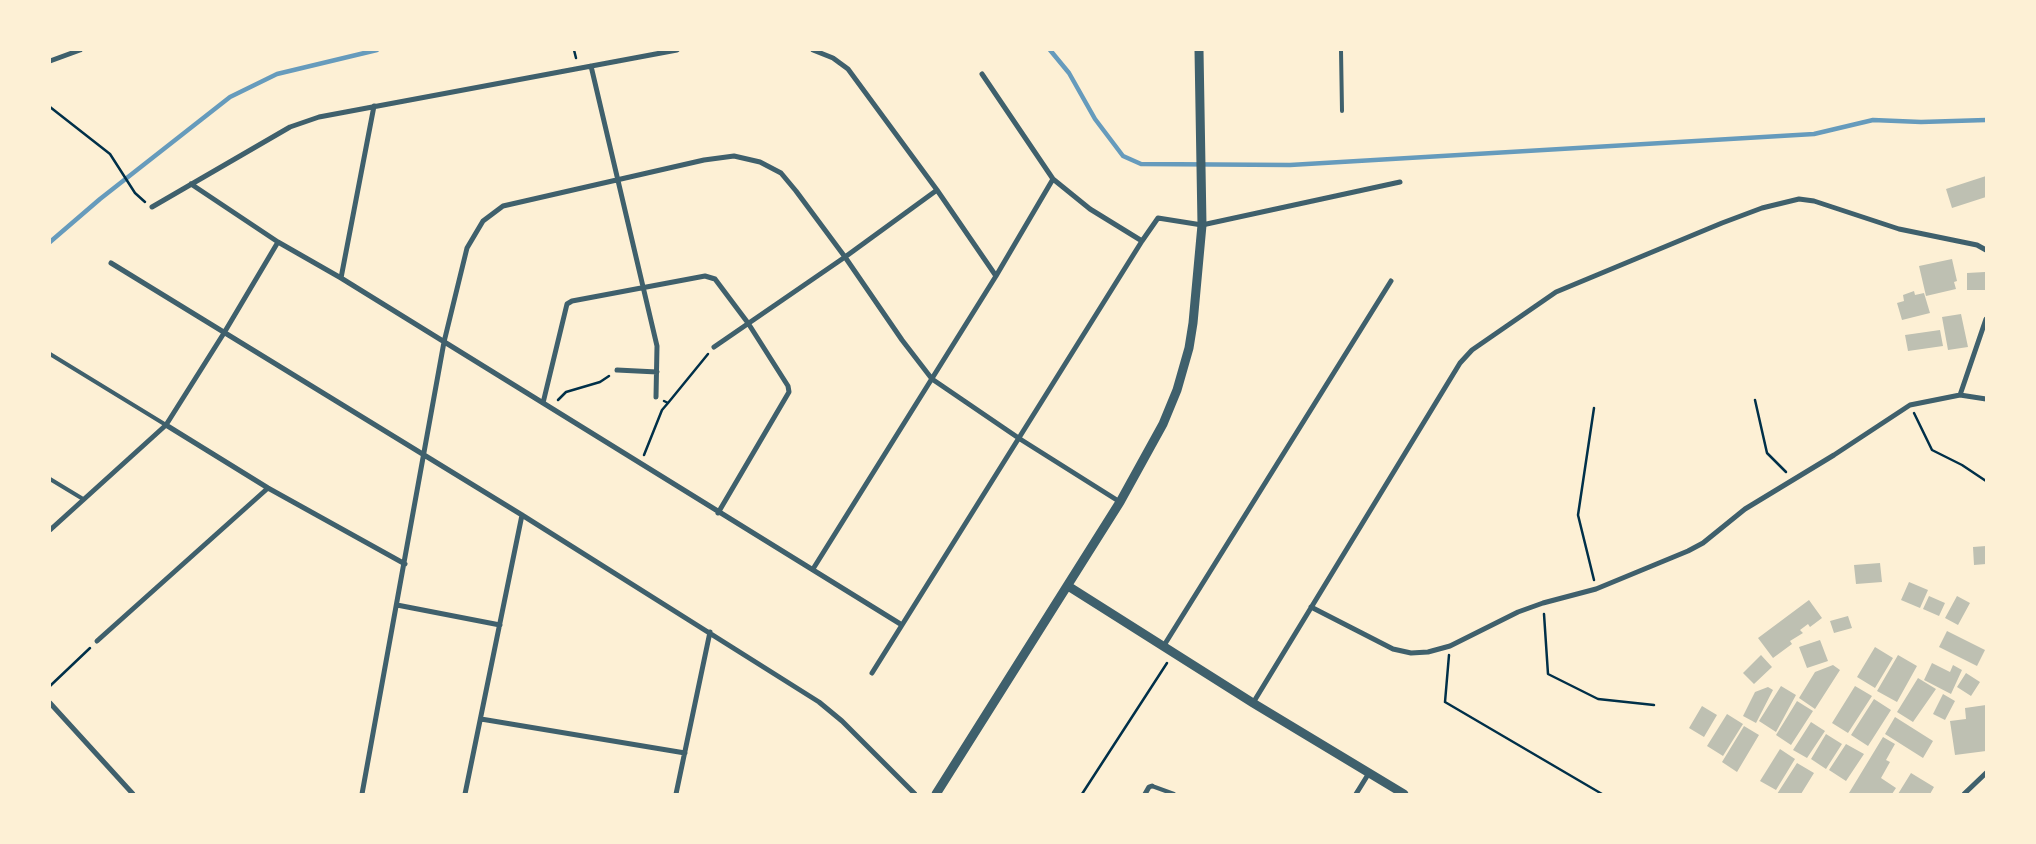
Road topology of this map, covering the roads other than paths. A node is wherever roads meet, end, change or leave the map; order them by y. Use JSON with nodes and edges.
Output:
{"nodes":[{"id":1,"x":80,"y":50,"type":"edge"},
{"id":2,"x":677,"y":50,"type":"edge"},
{"id":3,"x":813,"y":50,"type":"edge"},
{"id":4,"x":1199,"y":50,"type":"edge"},
{"id":5,"x":1341,"y":50,"type":"edge"},
{"id":6,"x":50,"y":61,"type":"edge"},
{"id":7,"x":592,"y":66,"type":"junction"},
{"id":8,"x":982,"y":74,"type":"dead end"},
{"id":9,"x":374,"y":106,"type":"junction"},
{"id":10,"x":1342,"y":112,"type":"dead end"},
{"id":11,"x":618,"y":178,"type":"junction"},
{"id":12,"x":1053,"y":178,"type":"junction"},
{"id":13,"x":1400,"y":182,"type":"dead end"},
{"id":14,"x":191,"y":184,"type":"junction"},
{"id":15,"x":937,"y":190,"type":"junction"},
{"id":16,"x":152,"y":207,"type":"dead end"},
{"id":17,"x":1202,"y":225,"type":"junction"},
{"id":18,"x":1142,"y":241,"type":"junction"},
{"id":19,"x":278,"y":242,"type":"junction"},
{"id":20,"x":1986,"y":250,"type":"edge"},
{"id":21,"x":846,"y":257,"type":"junction"},
{"id":22,"x":110,"y":263,"type":"dead end"},
{"id":23,"x":996,"y":276,"type":"junction"},
{"id":24,"x":341,"y":278,"type":"junction"},
{"id":25,"x":1391,"y":280,"type":"dead end"},
{"id":26,"x":642,"y":288,"type":"junction"},
{"id":27,"x":1986,"y":319,"type":"edge"},
{"id":28,"x":748,"y":323,"type":"junction"},
{"id":29,"x":224,"y":332,"type":"junction"},
{"id":30,"x":444,"y":342,"type":"junction"},
{"id":31,"x":714,"y":348,"type":"road end"},
{"id":32,"x":50,"y":354,"type":"edge"},
{"id":33,"x":617,"y":370,"type":"road end"},
{"id":34,"x":656,"y":372,"type":"junction"},
{"id":35,"x":932,"y":379,"type":"junction"},
{"id":36,"x":1960,"y":395,"type":"junction"},
{"id":37,"x":656,"y":397,"type":"road end"},
{"id":38,"x":1986,"y":399,"type":"edge"},
{"id":39,"x":542,"y":403,"type":"junction"},
{"id":40,"x":166,"y":425,"type":"junction"},
{"id":41,"x":1020,"y":439,"type":"junction"},
{"id":42,"x":424,"y":454,"type":"junction"},
{"id":43,"x":50,"y":479,"type":"edge"},
{"id":44,"x":268,"y":488,"type":"junction"},
{"id":45,"x":83,"y":499,"type":"junction"},
{"id":46,"x":1120,"y":502,"type":"junction"},
{"id":47,"x":718,"y":513,"type":"junction"},
{"id":48,"x":522,"y":515,"type":"junction"},
{"id":49,"x":50,"y":530,"type":"edge"},
{"id":50,"x":405,"y":564,"type":"junction"},
{"id":51,"x":813,"y":569,"type":"junction"},
{"id":52,"x":1068,"y":586,"type":"junction"},
{"id":53,"x":397,"y":605,"type":"junction"},
{"id":54,"x":1311,"y":607,"type":"junction"},
{"id":55,"x":902,"y":625,"type":"junction"},
{"id":56,"x":500,"y":626,"type":"junction"},
{"id":57,"x":710,"y":632,"type":"junction"},
{"id":58,"x":97,"y":641,"type":"road end"},
{"id":59,"x":1164,"y":647,"type":"junction"},
{"id":60,"x":872,"y":673,"type":"dead end"},
{"id":61,"x":50,"y":703,"type":"edge"},
{"id":62,"x":1253,"y":703,"type":"junction"},
{"id":63,"x":481,"y":719,"type":"junction"},
{"id":64,"x":685,"y":753,"type":"junction"},
{"id":65,"x":1369,"y":773,"type":"junction"},
{"id":66,"x":1986,"y":773,"type":"edge"},
{"id":67,"x":1152,"y":786,"type":"joint"},
{"id":68,"x":133,"y":794,"type":"edge"},
{"id":69,"x":362,"y":794,"type":"edge"},
{"id":70,"x":466,"y":794,"type":"edge"},
{"id":71,"x":676,"y":794,"type":"edge"},
{"id":72,"x":915,"y":794,"type":"edge"},
{"id":73,"x":936,"y":794,"type":"edge"},
{"id":74,"x":1145,"y":794,"type":"edge"},
{"id":75,"x":1174,"y":794,"type":"edge"},
{"id":76,"x":1356,"y":794,"type":"edge"},
{"id":77,"x":1404,"y":794,"type":"edge"},
{"id":78,"x":1964,"y":794,"type":"edge"}],
"edges":[{"from":1,"to":6,"type":"street"},
{"from":2,"to":7,"type":"street"},
{"from":3,"to":15,"type":"street"},
{"from":4,"to":17,"type":"street"},
{"from":5,"to":10,"type":"lane"},
{"from":7,"to":9,"type":"street"},
{"from":7,"to":11,"type":"street"},
{"from":8,"to":12,"type":"street"},
{"from":9,"to":14,"type":"street"},
{"from":9,"to":24,"type":"street"},
{"from":11,"to":21,"type":"street"},
{"from":11,"to":26,"type":"street"},
{"from":11,"to":30,"type":"street"},
{"from":12,"to":18,"type":"street"},
{"from":12,"to":23,"type":"street"},
{"from":13,"to":17,"type":"street"},
{"from":14,"to":16,"type":"street"},
{"from":14,"to":19,"type":"street"},
{"from":15,"to":21,"type":"street"},
{"from":15,"to":23,"type":"street"},
{"from":17,"to":18,"type":"street"},
{"from":17,"to":46,"type":"street"},
{"from":18,"to":41,"type":"street"},
{"from":19,"to":24,"type":"street"},
{"from":19,"to":29,"type":"street"},
{"from":20,"to":54,"type":"street"},
{"from":21,"to":28,"type":"street"},
{"from":21,"to":35,"type":"street"},
{"from":22,"to":29,"type":"street"},
{"from":23,"to":35,"type":"street"},
{"from":24,"to":30,"type":"street"},
{"from":25,"to":59,"type":"street"},
{"from":26,"to":28,"type":"street"},
{"from":26,"to":34,"type":"street"},
{"from":26,"to":39,"type":"street"},
{"from":27,"to":36,"type":"street"},
{"from":28,"to":31,"type":"street"},
{"from":28,"to":47,"type":"street"},
{"from":29,"to":40,"type":"street"},
{"from":29,"to":42,"type":"street"},
{"from":30,"to":39,"type":"street"},
{"from":30,"to":42,"type":"street"},
{"from":32,"to":40,"type":"lane"},
{"from":33,"to":34,"type":"street"},
{"from":34,"to":37,"type":"street"},
{"from":35,"to":41,"type":"street"},
{"from":35,"to":51,"type":"street"},
{"from":36,"to":38,"type":"street"},
{"from":36,"to":54,"type":"street"},
{"from":39,"to":47,"type":"street"},
{"from":40,"to":44,"type":"street"},
{"from":40,"to":45,"type":"street"},
{"from":41,"to":46,"type":"street"},
{"from":41,"to":55,"type":"street"},
{"from":42,"to":48,"type":"street"},
{"from":42,"to":50,"type":"street"},
{"from":43,"to":45,"type":"lane"},
{"from":44,"to":50,"type":"street"},
{"from":44,"to":58,"type":"street"},
{"from":45,"to":49,"type":"street"},
{"from":46,"to":52,"type":"street"},
{"from":47,"to":51,"type":"street"},
{"from":48,"to":56,"type":"street"},
{"from":48,"to":57,"type":"street"},
{"from":50,"to":53,"type":"street"},
{"from":51,"to":55,"type":"street"},
{"from":52,"to":59,"type":"street"},
{"from":52,"to":73,"type":"street"},
{"from":53,"to":56,"type":"street"},
{"from":53,"to":69,"type":"street"},
{"from":54,"to":62,"type":"street"},
{"from":55,"to":60,"type":"street"},
{"from":56,"to":63,"type":"street"},
{"from":57,"to":64,"type":"street"},
{"from":57,"to":72,"type":"street"},
{"from":59,"to":62,"type":"street"},
{"from":61,"to":68,"type":"street"},
{"from":62,"to":65,"type":"street"},
{"from":63,"to":64,"type":"street"},
{"from":63,"to":70,"type":"street"},
{"from":64,"to":71,"type":"street"},
{"from":65,"to":76,"type":"street"},
{"from":65,"to":77,"type":"street"},
{"from":66,"to":78,"type":"street"},
{"from":67,"to":74,"type":"street"},
{"from":67,"to":75,"type":"lane"}]}
